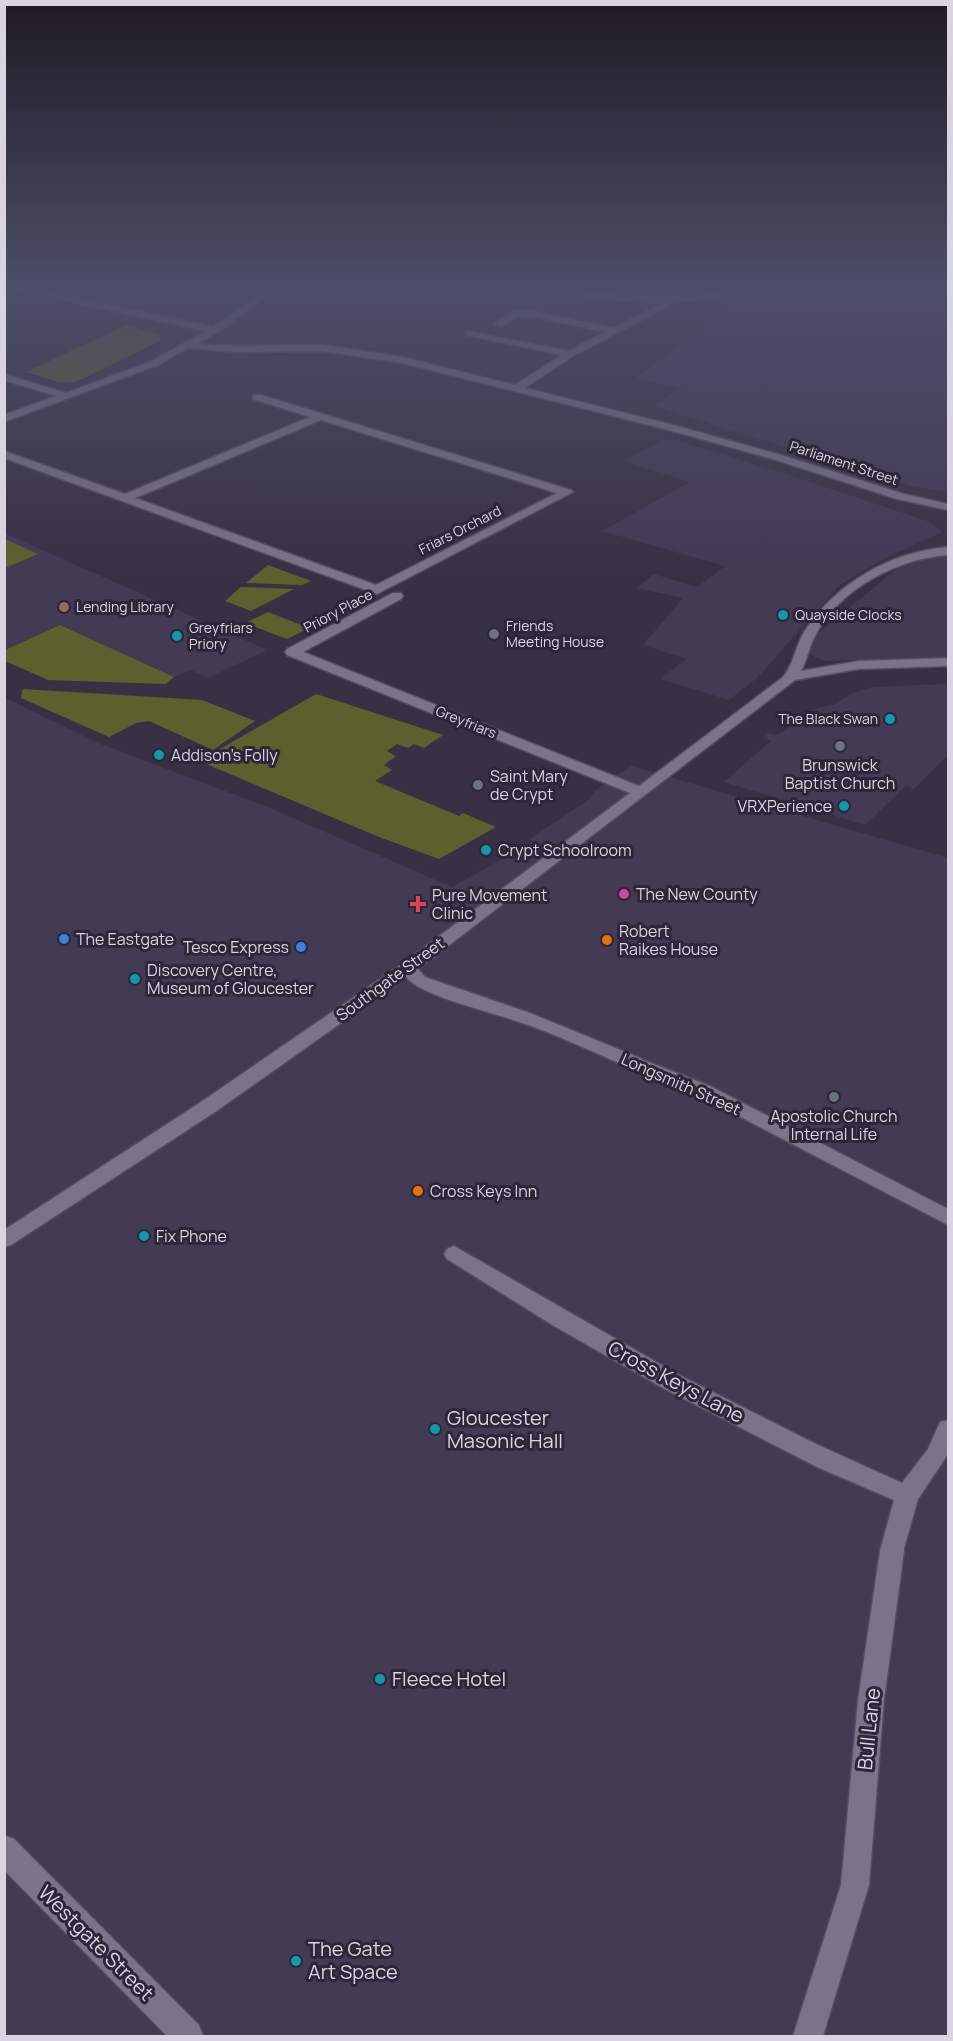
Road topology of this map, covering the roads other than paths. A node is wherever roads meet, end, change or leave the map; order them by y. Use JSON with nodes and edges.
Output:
{"nodes":[{"id":1,"x":25,"y":383,"type":"edge"},
{"id":2,"x":102,"y":383,"type":"edge"},
{"id":3,"x":493,"y":383,"type":"edge"},
{"id":4,"x":525,"y":383,"type":"edge"},
{"id":5,"x":516,"y":389,"type":"junction"},
{"id":6,"x":67,"y":396,"type":"junction"},
{"id":7,"x":257,"y":397,"type":"dead end"},
{"id":8,"x":321,"y":416,"type":"junction"},
{"id":9,"x":4,"y":419,"type":"edge"},
{"id":10,"x":4,"y":454,"type":"edge"},
{"id":11,"x":125,"y":498,"type":"junction"},
{"id":12,"x":948,"y":507,"type":"edge"},
{"id":13,"x":948,"y":551,"type":"edge"},
{"id":14,"x":397,"y":596,"type":"dead end"},
{"id":15,"x":292,"y":652,"type":"joint"},
{"id":16,"x":948,"y":662,"type":"edge"},
{"id":17,"x":791,"y":677,"type":"junction"},
{"id":18,"x":640,"y":792,"type":"junction"},
{"id":19,"x":408,"y":968,"type":"junction"},
{"id":20,"x":948,"y":1218,"type":"edge"},
{"id":21,"x":4,"y":1240,"type":"edge"},
{"id":22,"x":454,"y":1254,"type":"dead end"},
{"id":23,"x":948,"y":1429,"type":"edge"},
{"id":24,"x":907,"y":1495,"type":"junction"},
{"id":25,"x":4,"y":1849,"type":"edge"},
{"id":26,"x":188,"y":2037,"type":"edge"},
{"id":27,"x":808,"y":2037,"type":"edge"}],
"edges":[{"from":1,"to":6,"type":"street"},
{"from":2,"to":6,"type":"street"},
{"from":3,"to":5,"type":"street","name":"Parliament Street"},
{"from":4,"to":5,"type":"street"},
{"from":5,"to":12,"type":"street","name":"Parliament Street"},
{"from":6,"to":9,"type":"street"},
{"from":7,"to":8,"type":"street","name":"Friars Orchard"},
{"from":8,"to":11,"type":"street"},
{"from":8,"to":11,"type":"street","name":"Friars Orchard"},
{"from":10,"to":11,"type":"street","name":"Friars Orchard"},
{"from":13,"to":17,"type":"street","name":"Southgate Street"},
{"from":14,"to":15,"type":"street","name":"Priory Place"},
{"from":15,"to":18,"type":"street","name":"Greyfriars"},
{"from":16,"to":17,"type":"street"},
{"from":17,"to":18,"type":"street","name":"Southgate Street"},
{"from":18,"to":19,"type":"street","name":"Southgate Street"},
{"from":19,"to":20,"type":"street","name":"Longsmith Street"},
{"from":19,"to":21,"type":"street","name":"Southgate Street"},
{"from":22,"to":24,"type":"street","name":"Cross Keys Lane"},
{"from":23,"to":24,"type":"street","name":"Bull Lane"},
{"from":24,"to":27,"type":"street","name":"Bull Lane"},
{"from":25,"to":26,"type":"street","name":"Westgate Street"}]}
